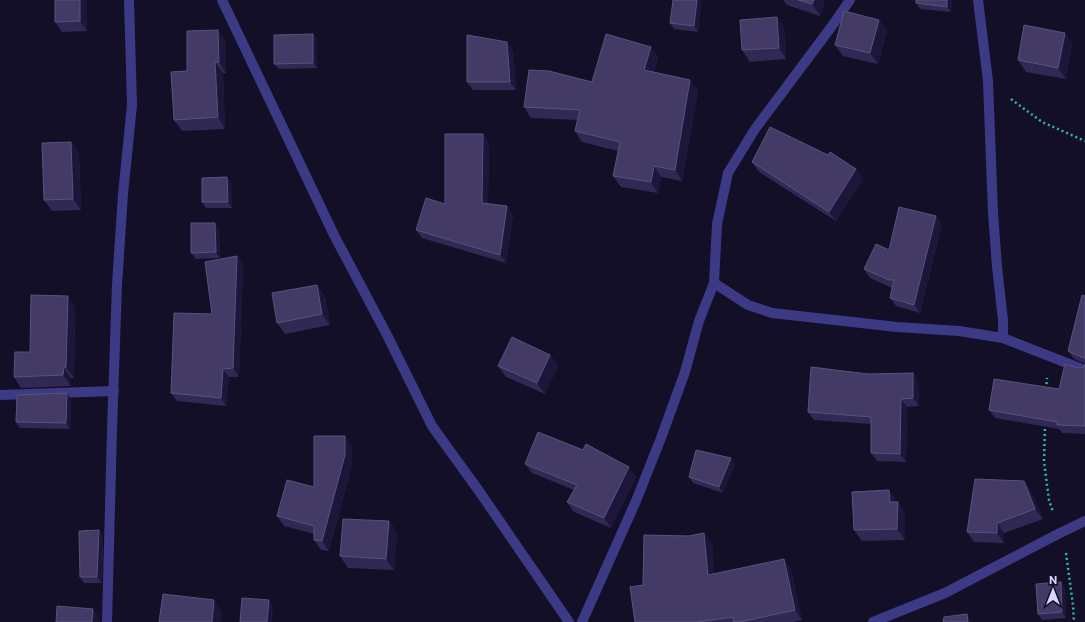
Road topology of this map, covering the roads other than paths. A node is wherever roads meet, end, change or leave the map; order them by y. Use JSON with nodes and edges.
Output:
{"nodes":[{"id":1,"x":129,"y":0,"type":"edge"},
{"id":2,"x":222,"y":0,"type":"edge"},
{"id":3,"x":850,"y":0,"type":"edge"},
{"id":4,"x":978,"y":0,"type":"edge"},
{"id":5,"x":714,"y":283,"type":"junction"},
{"id":6,"x":1003,"y":338,"type":"junction"},
{"id":7,"x":1085,"y":370,"type":"edge"},
{"id":8,"x":114,"y":391,"type":"junction"},
{"id":9,"x":0,"y":395,"type":"edge"},
{"id":10,"x":1085,"y":521,"type":"edge"},
{"id":11,"x":107,"y":622,"type":"edge"},
{"id":12,"x":569,"y":622,"type":"edge"},
{"id":13,"x":582,"y":622,"type":"edge"},
{"id":14,"x":873,"y":622,"type":"edge"}],
"edges":[{"from":1,"to":8,"type":"street"},
{"from":2,"to":12,"type":"street"},
{"from":3,"to":5,"type":"street"},
{"from":4,"to":6,"type":"street"},
{"from":5,"to":6,"type":"street"},
{"from":5,"to":13,"type":"street"},
{"from":6,"to":7,"type":"street"},
{"from":8,"to":9,"type":"street"},
{"from":8,"to":11,"type":"street"},
{"from":10,"to":14,"type":"street"}]}
